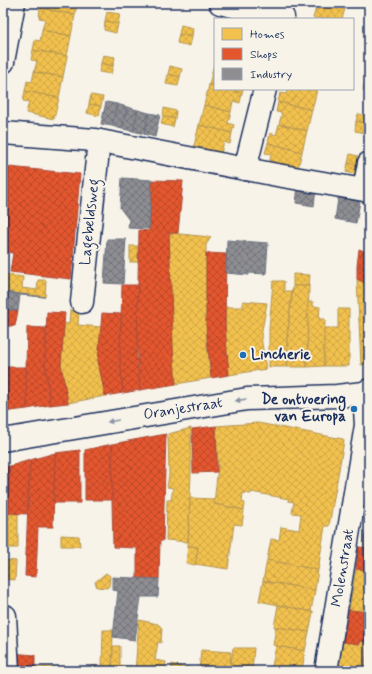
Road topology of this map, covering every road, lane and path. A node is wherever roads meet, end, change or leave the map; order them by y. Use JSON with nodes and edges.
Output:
{"nodes":[{"id":1,"x":14,"y":3,"type":"edge"},
{"id":2,"x":220,"y":3,"type":"edge"},
{"id":3,"x":273,"y":13,"type":"edge"},
{"id":4,"x":3,"y":62,"type":"edge"},
{"id":5,"x":265,"y":90,"type":"edge"},
{"id":6,"x":3,"y":133,"type":"edge"},
{"id":7,"x":99,"y":141,"type":"junction"},
{"id":8,"x":369,"y":164,"type":"edge"},
{"id":9,"x":245,"y":169,"type":"junction"},
{"id":10,"x":82,"y":302,"type":"dead end"},
{"id":11,"x":366,"y":392,"type":"edge"},
{"id":12,"x":3,"y":440,"type":"edge"},
{"id":13,"x":5,"y":616,"type":"dead end"},
{"id":14,"x":8,"y":671,"type":"edge"},
{"id":15,"x":326,"y":671,"type":"edge"}],
"edges":[{"from":1,"to":4,"type":"street"},
{"from":2,"to":3,"type":"street"},
{"from":5,"to":9,"type":"street"},
{"from":6,"to":7,"type":"street"},
{"from":7,"to":9,"type":"street"},
{"from":7,"to":10,"type":"street","name":"Lagebeldsweg"},
{"from":8,"to":9,"type":"street"},
{"from":11,"to":12,"type":"street","name":"Oranjestraat","one_way":true},
{"from":11,"to":15,"type":"street","name":"Molenstraat"},
{"from":13,"to":14,"type":"street"}]}
